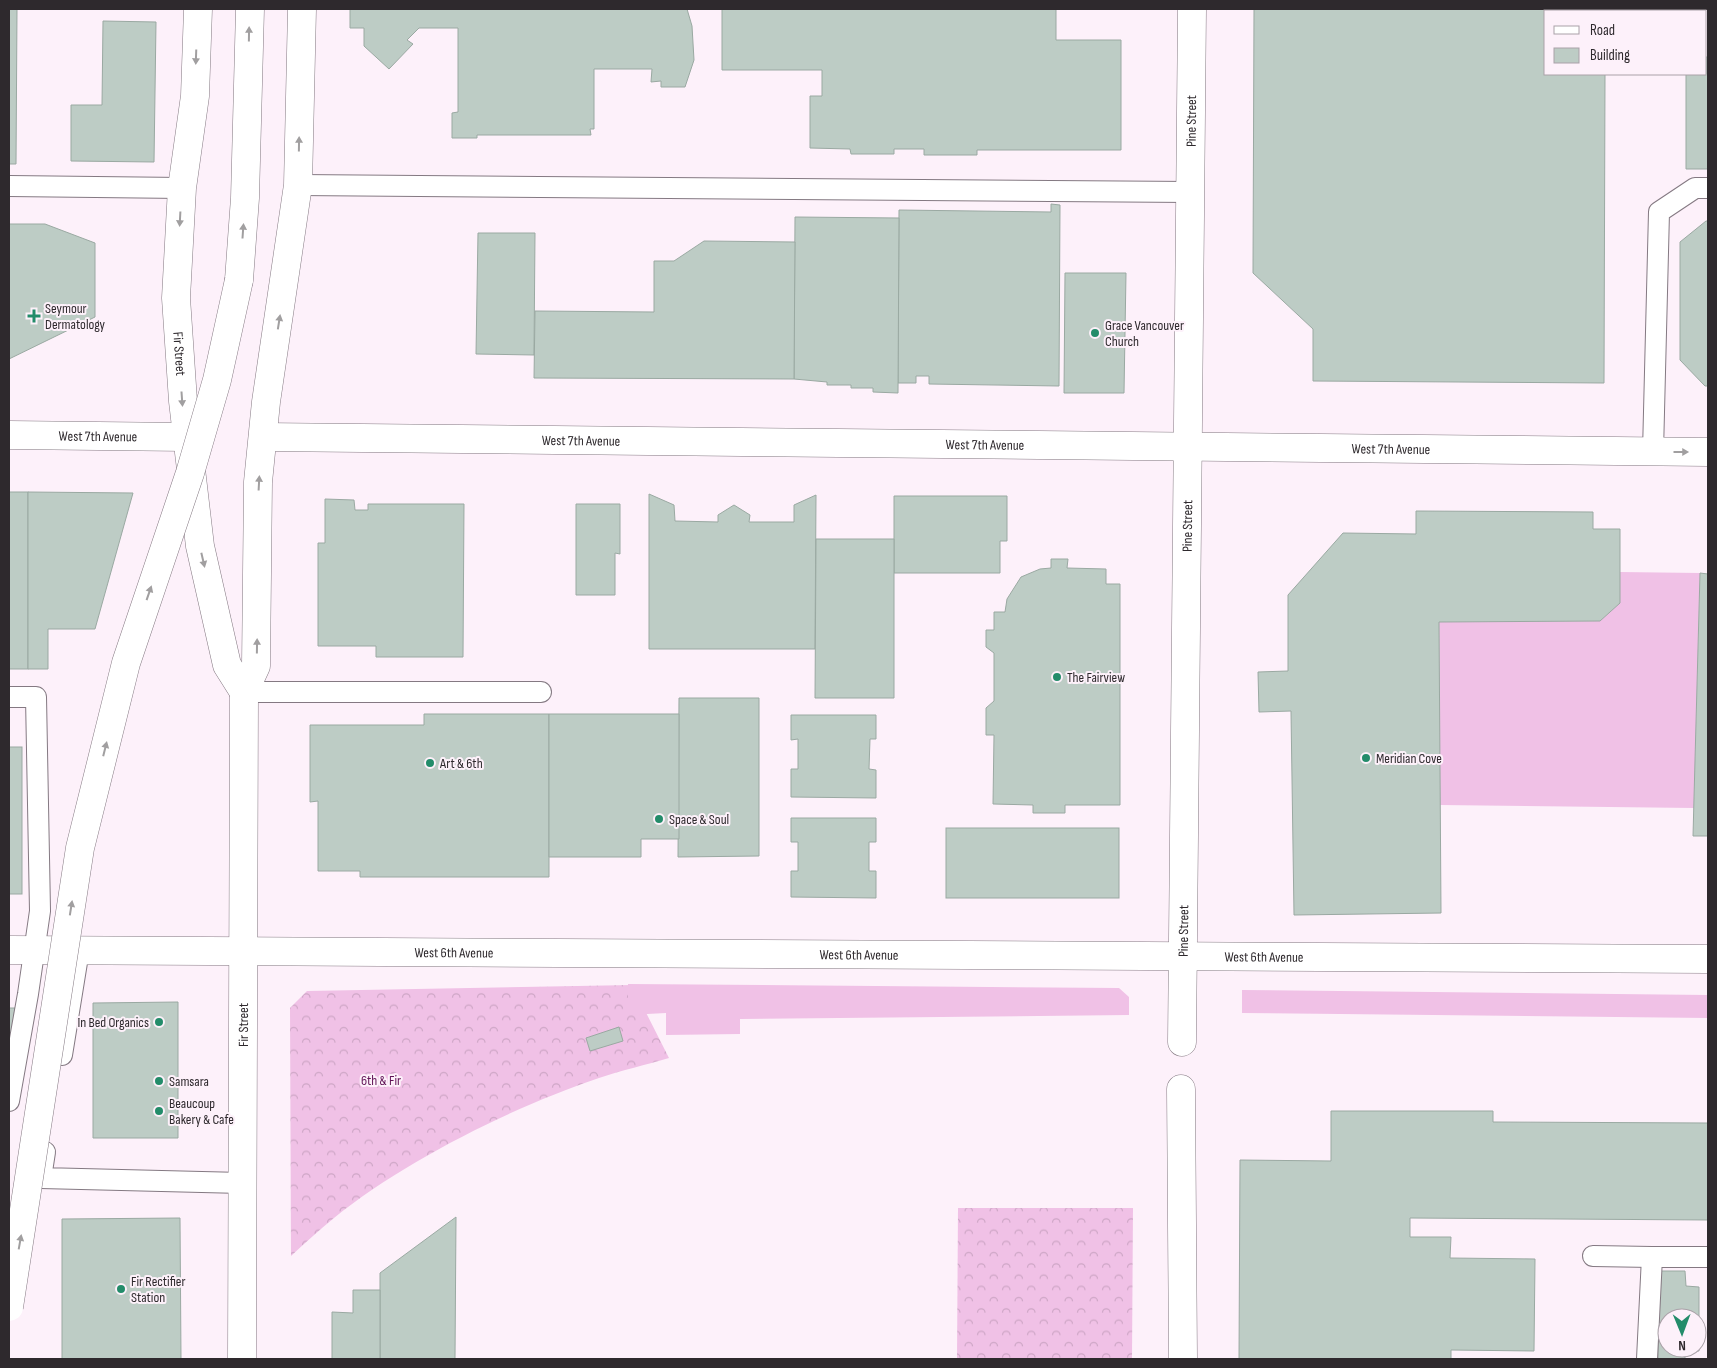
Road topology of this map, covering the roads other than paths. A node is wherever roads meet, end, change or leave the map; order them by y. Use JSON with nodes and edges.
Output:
{"nodes":[{"id":1,"x":198,"y":9,"type":"edge"},
{"id":2,"x":250,"y":9,"type":"edge"},
{"id":3,"x":302,"y":9,"type":"edge"},
{"id":4,"x":1192,"y":9,"type":"edge"},
{"id":5,"x":298,"y":185,"type":"junction"},
{"id":6,"x":9,"y":186,"type":"edge"},
{"id":7,"x":182,"y":188,"type":"junction"},
{"id":8,"x":1708,"y":188,"type":"edge"},
{"id":9,"x":1191,"y":192,"type":"junction"},
{"id":10,"x":9,"y":435,"type":"edge"},
{"id":11,"x":186,"y":437,"type":"junction"},
{"id":12,"x":263,"y":437,"type":"junction"},
{"id":13,"x":1188,"y":447,"type":"junction"},
{"id":14,"x":1653,"y":452,"type":"junction"},
{"id":15,"x":1708,"y":452,"type":"edge"},
{"id":16,"x":244,"y":692,"type":"junction"},
{"id":17,"x":540,"y":692,"type":"dead end"},
{"id":18,"x":9,"y":697,"type":"edge"},
{"id":19,"x":21,"y":950,"type":"edge"},
{"id":20,"x":79,"y":950,"type":"junction"},
{"id":21,"x":242,"y":952,"type":"junction"},
{"id":22,"x":1184,"y":955,"type":"junction"},
{"id":23,"x":1708,"y":959,"type":"edge"},
{"id":24,"x":1182,"y":1042,"type":"dead end"},
{"id":25,"x":1181,"y":1090,"type":"dead end"},
{"id":26,"x":9,"y":1101,"type":"edge"},
{"id":27,"x":242,"y":1183,"type":"junction"},
{"id":28,"x":1593,"y":1256,"type":"dead end"},
{"id":29,"x":1708,"y":1256,"type":"edge"},
{"id":30,"x":1652,"y":1257,"type":"junction"},
{"id":31,"x":9,"y":1307,"type":"edge"},
{"id":32,"x":242,"y":1359,"type":"edge"},
{"id":33,"x":1183,"y":1359,"type":"edge"},
{"id":34,"x":1647,"y":1359,"type":"edge"}],
"edges":[{"from":1,"to":7,"type":"main road","name":"Fir Street","one_way":true},
{"from":31,"to":2,"type":"main road","one_way":true,"bridge":true},
{"from":5,"to":3,"type":"main road","name":"Fir Street","one_way":true},
{"from":4,"to":9,"type":"main road","name":"Pine Street"},
{"from":5,"to":9,"type":"lane"},
{"from":12,"to":5,"type":"main road","name":"Fir Street","one_way":true},
{"from":6,"to":7,"type":"lane"},
{"from":7,"to":11,"type":"main road","name":"Fir Street","one_way":true},
{"from":8,"to":14,"type":"lane"},
{"from":9,"to":13,"type":"main road","name":"Pine Street"},
{"from":10,"to":11,"type":"main road","name":"West 7th Avenue"},
{"from":11,"to":16,"type":"main road","name":"Fir Street","one_way":true},
{"from":12,"to":13,"type":"main road","name":"West 7th Avenue"},
{"from":16,"to":12,"type":"main road","name":"Fir Street","one_way":true},
{"from":13,"to":14,"type":"main road","name":"West 7th Avenue"},
{"from":13,"to":22,"type":"main road","name":"Pine Street"},
{"from":14,"to":15,"type":"main road","name":"West 7th Avenue","one_way":true},
{"from":16,"to":17,"type":"lane"},
{"from":16,"to":21,"type":"main road","name":"Fir Street"},
{"from":18,"to":19,"type":"lane"},
{"from":19,"to":20,"type":"main road","name":"West 6th Avenue"},
{"from":19,"to":26,"type":"lane"},
{"from":20,"to":21,"type":"main road","name":"West 6th Avenue"},
{"from":20,"to":27,"type":"lane"},
{"from":21,"to":22,"type":"main road","name":"West 6th Avenue"},
{"from":21,"to":27,"type":"main road","name":"Fir Street"},
{"from":22,"to":23,"type":"main road","name":"West 6th Avenue"},
{"from":22,"to":24,"type":"main road","name":"Pine Street"},
{"from":25,"to":33,"type":"main road"},
{"from":27,"to":32,"type":"main road","name":"Fir Street"},
{"from":28,"to":30,"type":"lane"},
{"from":29,"to":30,"type":"lane"},
{"from":30,"to":34,"type":"lane"}]}
